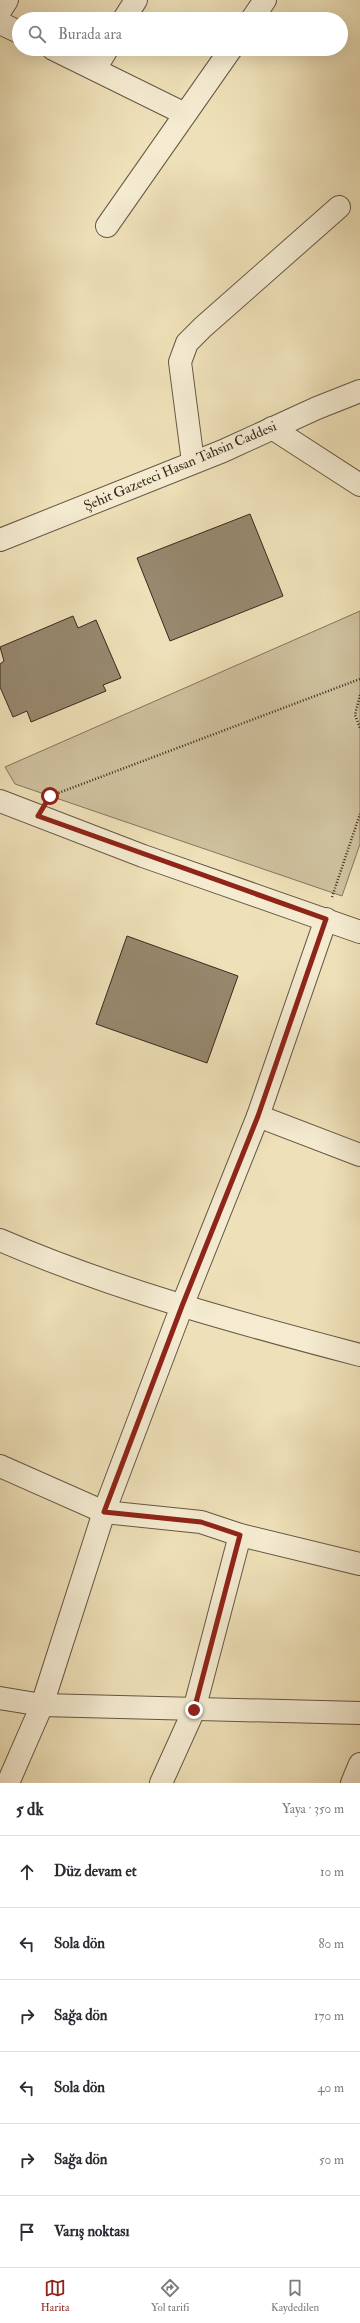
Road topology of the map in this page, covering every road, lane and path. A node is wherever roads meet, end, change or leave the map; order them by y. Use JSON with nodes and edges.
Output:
{"nodes":[{"id":1,"x":7,"y":0,"type":"edge"},
{"id":2,"x":136,"y":0,"type":"edge"},
{"id":3,"x":265,"y":0,"type":"edge"},
{"id":4,"x":0,"y":11,"type":"edge"},
{"id":5,"x":128,"y":12,"type":"edge"},
{"id":6,"x":257,"y":12,"type":"edge"},
{"id":7,"x":0,"y":23,"type":"edge"},
{"id":8,"x":12,"y":29,"type":"edge"},
{"id":9,"x":67,"y":56,"type":"edge"},
{"id":10,"x":103,"y":56,"type":"edge"},
{"id":11,"x":226,"y":56,"type":"edge"},
{"id":12,"x":95,"y":70,"type":"junction"},
{"id":13,"x":185,"y":114,"type":"junction"},
{"id":14,"x":339,"y":207,"type":"dead end"},
{"id":15,"x":107,"y":226,"type":"dead end"},
{"id":16,"x":360,"y":391,"type":"edge"},
{"id":17,"x":272,"y":428,"type":"junction"},
{"id":18,"x":193,"y":462,"type":"junction"},
{"id":19,"x":360,"y":485,"type":"edge"},
{"id":20,"x":0,"y":540,"type":"edge"},
{"id":21,"x":360,"y":679,"type":"edge"},
{"id":22,"x":360,"y":695,"type":"edge"},
{"id":23,"x":360,"y":728,"type":"edge"},
{"id":24,"x":0,"y":802,"type":"edge"},
{"id":25,"x":360,"y":814,"type":"edge"},
{"id":26,"x":38,"y":816,"type":"junction"},
{"id":27,"x":326,"y":919,"type":"junction"},
{"id":28,"x":360,"y":932,"type":"edge"},
{"id":29,"x":258,"y":1116,"type":"junction"},
{"id":30,"x":360,"y":1155,"type":"edge"},
{"id":31,"x":0,"y":1240,"type":"edge"},
{"id":32,"x":182,"y":1306,"type":"junction"},
{"id":33,"x":360,"y":1355,"type":"edge"},
{"id":34,"x":0,"y":1466,"type":"edge"},
{"id":35,"x":104,"y":1512,"type":"junction"},
{"id":36,"x":240,"y":1535,"type":"junction"},
{"id":37,"x":360,"y":1564,"type":"edge"},
{"id":38,"x":0,"y":1698,"type":"edge"},
{"id":39,"x":42,"y":1705,"type":"junction"},
{"id":40,"x":194,"y":1710,"type":"junction"},
{"id":41,"x":360,"y":1713,"type":"edge"},
{"id":42,"x":360,"y":1764,"type":"edge"},
{"id":43,"x":8,"y":1783,"type":"edge"},
{"id":44,"x":161,"y":1783,"type":"edge"},
{"id":45,"x":352,"y":1783,"type":"edge"}],
"edges":[{"from":1,"to":4,"type":"street"},
{"from":2,"to":5,"type":"street"},
{"from":3,"to":6,"type":"street"},
{"from":7,"to":8,"type":"street"},
{"from":9,"to":12,"type":"street"},
{"from":10,"to":12,"type":"street"},
{"from":11,"to":13,"type":"street"},
{"from":12,"to":13,"type":"street"},
{"from":13,"to":15,"type":"street"},
{"from":14,"to":18,"type":"street"},
{"from":16,"to":17,"type":"street","name":"Şehit Gazeteci Hasan Tahsin Caddesi"},
{"from":17,"to":18,"type":"street","name":"Şehit Gazeteci Hasan Tahsin Caddesi"},
{"from":17,"to":19,"type":"street"},
{"from":18,"to":20,"type":"street","name":"Şehit Gazeteci Hasan Tahsin Caddesi"},
{"from":21,"to":26,"type":"path"},
{"from":22,"to":23,"type":"path"},
{"from":24,"to":26,"type":"street"},
{"from":25,"to":27,"type":"path"},
{"from":26,"to":27,"type":"street"},
{"from":27,"to":28,"type":"street"},
{"from":27,"to":29,"type":"street"},
{"from":29,"to":30,"type":"street"},
{"from":29,"to":32,"type":"street"},
{"from":31,"to":32,"type":"street"},
{"from":32,"to":33,"type":"street"},
{"from":32,"to":35,"type":"street"},
{"from":34,"to":35,"type":"street"},
{"from":35,"to":36,"type":"street"},
{"from":35,"to":39,"type":"street"},
{"from":36,"to":37,"type":"street"},
{"from":36,"to":40,"type":"street"},
{"from":38,"to":39,"type":"street"},
{"from":39,"to":40,"type":"street"},
{"from":39,"to":43,"type":"street"},
{"from":40,"to":41,"type":"street"},
{"from":40,"to":44,"type":"street"},
{"from":42,"to":45,"type":"street"}]}
